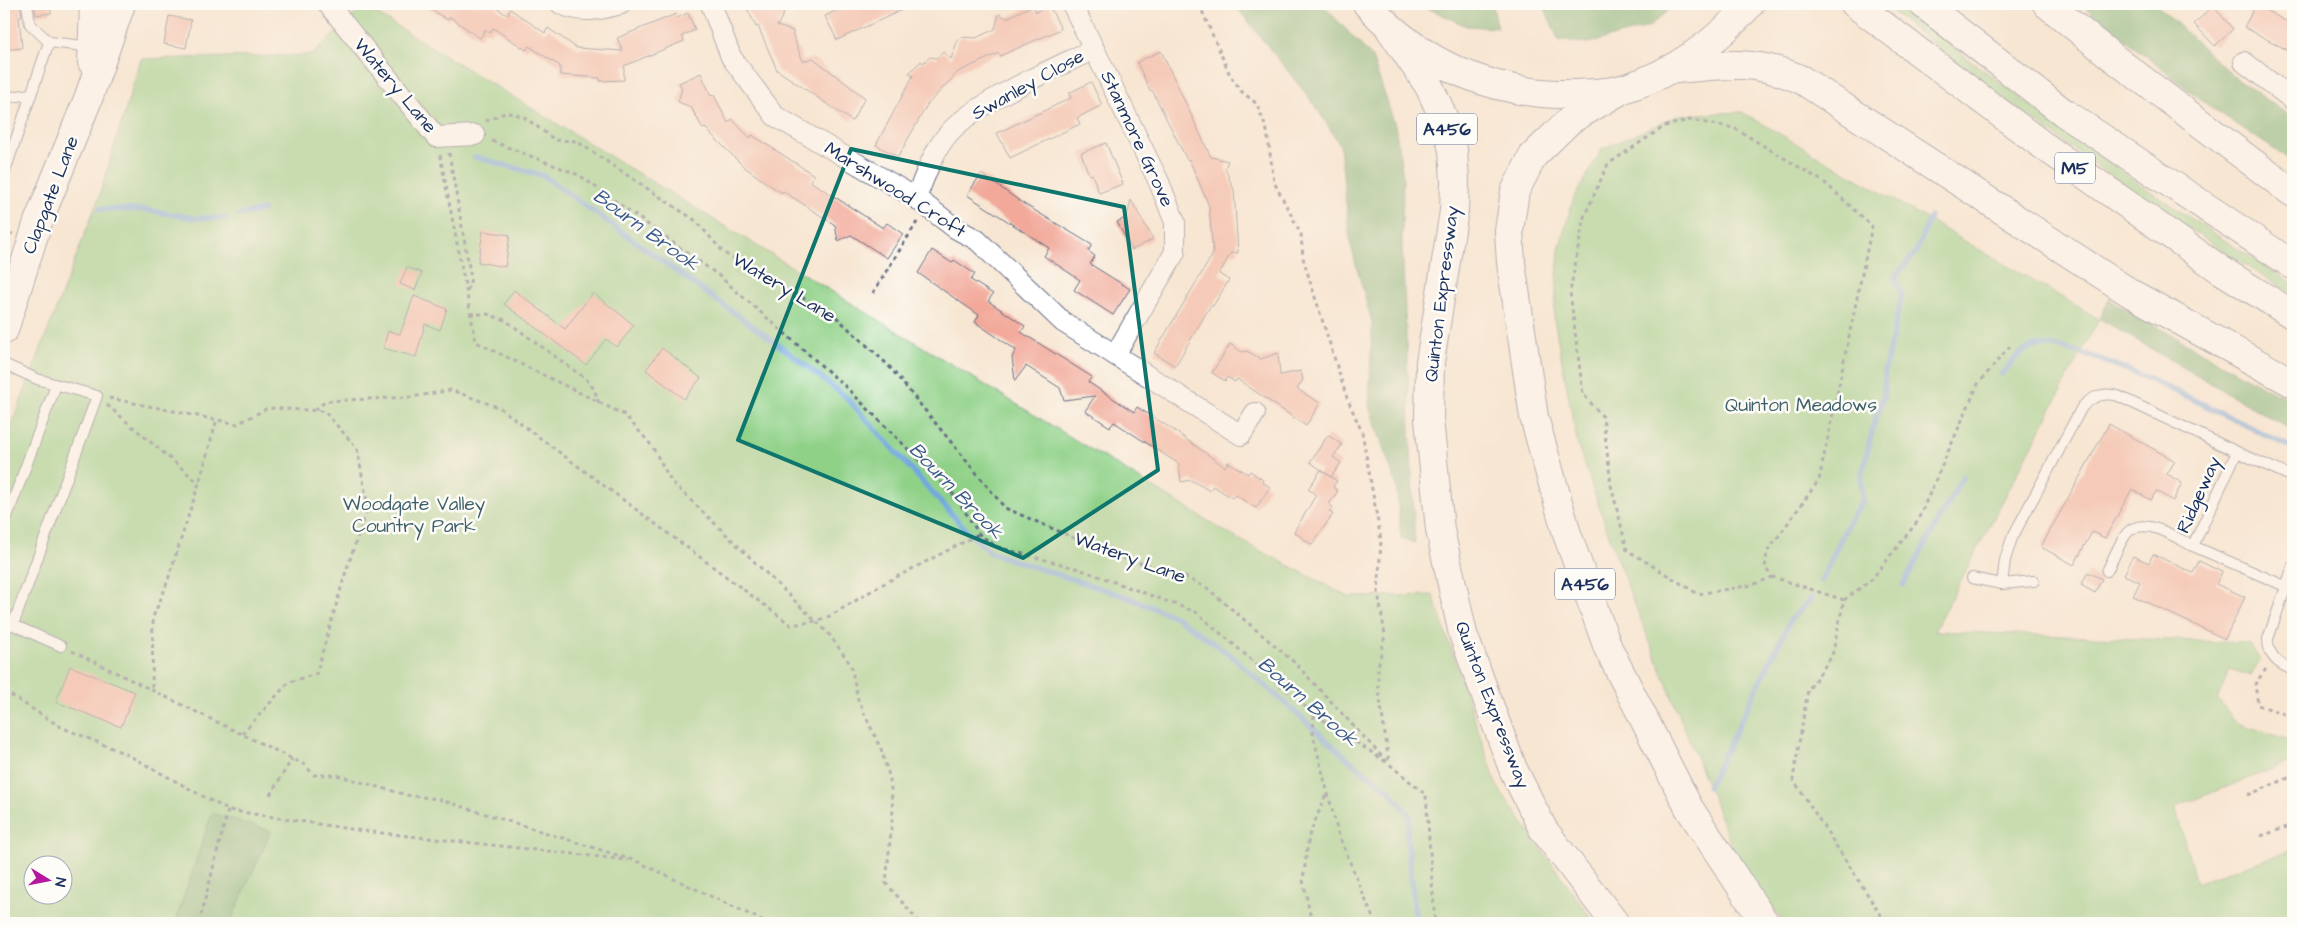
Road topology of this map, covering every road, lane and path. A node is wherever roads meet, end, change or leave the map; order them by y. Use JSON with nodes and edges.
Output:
{"nodes":[{"id":1,"x":27,"y":4,"type":"edge"},
{"id":2,"x":94,"y":4,"type":"edge"},
{"id":3,"x":121,"y":4,"type":"edge"},
{"id":4,"x":328,"y":4,"type":"edge"},
{"id":5,"x":561,"y":4,"type":"edge"},
{"id":6,"x":621,"y":4,"type":"edge"},
{"id":7,"x":710,"y":4,"type":"edge"},
{"id":8,"x":1072,"y":4,"type":"edge"},
{"id":9,"x":1199,"y":4,"type":"edge"},
{"id":10,"x":1367,"y":4,"type":"edge"},
{"id":11,"x":1750,"y":4,"type":"edge"},
{"id":12,"x":1923,"y":4,"type":"edge"},
{"id":13,"x":2047,"y":4,"type":"edge"},
{"id":14,"x":1860,"y":7,"type":"edge"},
{"id":15,"x":1390,"y":29,"type":"junction"},
{"id":16,"x":50,"y":42,"type":"junction"},
{"id":17,"x":93,"y":47,"type":"junction"},
{"id":18,"x":1094,"y":49,"type":"junction"},
{"id":19,"x":2244,"y":62,"type":"dead end"},
{"id":20,"x":1668,"y":70,"type":"junction"},
{"id":21,"x":1623,"y":89,"type":"junction"},
{"id":22,"x":91,"y":91,"type":"junction"},
{"id":23,"x":31,"y":94,"type":"junction"},
{"id":24,"x":4,"y":98,"type":"edge"},
{"id":25,"x":2293,"y":100,"type":"edge"},
{"id":26,"x":475,"y":135,"type":"junction"},
{"id":27,"x":441,"y":138,"type":"junction"},
{"id":28,"x":4,"y":174,"type":"edge"},
{"id":29,"x":2293,"y":193,"type":"edge"},
{"id":30,"x":921,"y":202,"type":"junction"},
{"id":31,"x":2293,"y":265,"type":"edge"},
{"id":32,"x":466,"y":293,"type":"junction"},
{"id":33,"x":873,"y":293,"type":"dead end"},
{"id":34,"x":470,"y":314,"type":"junction"},
{"id":35,"x":2293,"y":315,"type":"edge"},
{"id":36,"x":4,"y":330,"type":"edge"},
{"id":37,"x":2011,"y":345,"type":"dead end"},
{"id":38,"x":1115,"y":354,"type":"junction"},
{"id":39,"x":4,"y":364,"type":"edge"},
{"id":40,"x":2293,"y":383,"type":"edge"},
{"id":41,"x":56,"y":385,"type":"junction"},
{"id":42,"x":97,"y":396,"type":"junction"},
{"id":43,"x":599,"y":403,"type":"junction"},
{"id":44,"x":315,"y":410,"type":"junction"},
{"id":45,"x":1255,"y":413,"type":"dead end"},
{"id":46,"x":217,"y":419,"type":"junction"},
{"id":47,"x":2237,"y":452,"type":"junction"},
{"id":48,"x":2293,"y":477,"type":"edge"},
{"id":49,"x":200,"y":483,"type":"junction"},
{"id":50,"x":4,"y":525,"type":"edge"},
{"id":51,"x":979,"y":534,"type":"junction"},
{"id":52,"x":2193,"y":546,"type":"junction"},
{"id":53,"x":2293,"y":566,"type":"edge"},
{"id":54,"x":2107,"y":571,"type":"dead end"},
{"id":55,"x":1773,"y":577,"type":"junction"},
{"id":56,"x":1972,"y":578,"type":"dead end"},
{"id":57,"x":2034,"y":581,"type":"dead end"},
{"id":58,"x":2002,"y":584,"type":"junction"},
{"id":59,"x":2285,"y":586,"type":"junction"},
{"id":60,"x":1844,"y":600,"type":"junction"},
{"id":61,"x":816,"y":621,"type":"junction"},
{"id":62,"x":9,"y":623,"type":"edge"},
{"id":63,"x":61,"y":646,"type":"joint"},
{"id":64,"x":2273,"y":658,"type":"junction"},
{"id":65,"x":2293,"y":670,"type":"edge"},
{"id":66,"x":152,"y":689,"type":"junction"},
{"id":67,"x":4,"y":691,"type":"edge"},
{"id":68,"x":1314,"y":714,"type":"junction"},
{"id":69,"x":2293,"y":717,"type":"edge"},
{"id":70,"x":242,"y":734,"type":"junction"},
{"id":71,"x":292,"y":759,"type":"junction"},
{"id":72,"x":1389,"y":764,"type":"junction"},
{"id":73,"x":2293,"y":776,"type":"edge"},
{"id":74,"x":1327,"y":792,"type":"junction"},
{"id":75,"x":270,"y":795,"type":"dead end"},
{"id":76,"x":2248,"y":795,"type":"dead end"},
{"id":77,"x":228,"y":810,"type":"junction"},
{"id":78,"x":2293,"y":825,"type":"edge"},
{"id":79,"x":2261,"y":836,"type":"dead end"},
{"id":80,"x":636,"y":861,"type":"junction"},
{"id":81,"x":199,"y":923,"type":"edge"},
{"id":82,"x":768,"y":923,"type":"edge"},
{"id":83,"x":920,"y":923,"type":"edge"},
{"id":84,"x":1312,"y":923,"type":"edge"},
{"id":85,"x":1376,"y":923,"type":"edge"},
{"id":86,"x":1435,"y":923,"type":"edge"},
{"id":87,"x":1615,"y":923,"type":"edge"},
{"id":88,"x":1765,"y":923,"type":"edge"},
{"id":89,"x":1886,"y":923,"type":"edge"}],
"edges":[{"from":1,"to":16,"type":"lane"},
{"from":2,"to":17,"type":"main road","name":"Clapgate Lane"},
{"from":3,"to":22,"type":"main road","name":"Clapgate Lane"},
{"from":4,"to":27,"type":"street","name":"Watery Lane"},
{"from":5,"to":6,"type":"street"},
{"from":7,"to":30,"type":"street","name":"Marshwood Croft"},
{"from":8,"to":18,"type":"street","name":"Stanmore Grove"},
{"from":9,"to":72,"type":"path"},
{"from":10,"to":15,"type":"main road"},
{"from":11,"to":20,"type":"main road"},
{"from":12,"to":31,"type":"main road","number":"M5"},
{"from":13,"to":29,"type":"main road"},
{"from":14,"to":35,"type":"main road","number":"M5"},
{"from":15,"to":21,"type":"main road"},
{"from":15,"to":87,"type":"main road","name":"Quinton Expressway","number":"A456"},
{"from":16,"to":17,"type":"lane"},
{"from":16,"to":23,"type":"lane"},
{"from":17,"to":22,"type":"main road","name":"Clapgate Lane"},
{"from":18,"to":30,"type":"street","name":"Swanley Close"},
{"from":18,"to":38,"type":"street","name":"Stanmore Grove"},
{"from":19,"to":25,"type":"street"},
{"from":20,"to":21,"type":"main road"},
{"from":20,"to":40,"type":"main road"},
{"from":21,"to":88,"type":"main road","number":"A456"},
{"from":22,"to":36,"type":"main road","name":"Clapgate Lane"},
{"from":23,"to":24,"type":"lane"},
{"from":23,"to":28,"type":"lane"},
{"from":26,"to":27,"type":"street","name":"Watery Lane"},
{"from":26,"to":51,"type":"path"},
{"from":26,"to":72,"type":"path","name":"Watery Lane"},
{"from":27,"to":32,"type":"path"},
{"from":27,"to":32,"type":"path"},
{"from":30,"to":33,"type":"path"},
{"from":30,"to":38,"type":"street","name":"Marshwood Croft"},
{"from":32,"to":34,"type":"path"},
{"from":34,"to":43,"type":"path"},
{"from":34,"to":43,"type":"path"},
{"from":37,"to":60,"type":"path"},
{"from":38,"to":45,"type":"street","name":"Marshwood Croft"},
{"from":39,"to":41,"type":"lane"},
{"from":41,"to":42,"type":"lane"},
{"from":41,"to":50,"type":"lane"},
{"from":42,"to":46,"type":"path"},
{"from":42,"to":49,"type":"path"},
{"from":42,"to":62,"type":"lane"},
{"from":43,"to":61,"type":"path"},
{"from":44,"to":46,"type":"path"},
{"from":44,"to":61,"type":"path"},
{"from":44,"to":70,"type":"path"},
{"from":46,"to":49,"type":"path"},
{"from":47,"to":48,"type":"lane","name":"Ridgeway"},
{"from":47,"to":52,"type":"lane","name":"Ridgeway"},
{"from":47,"to":58,"type":"lane"},
{"from":49,"to":66,"type":"path"},
{"from":51,"to":61,"type":"path"},
{"from":51,"to":68,"type":"path"},
{"from":52,"to":54,"type":"lane"},
{"from":52,"to":59,"type":"lane","name":"Ridgeway"},
{"from":53,"to":59,"type":"lane"},
{"from":55,"to":55,"type":"path"},
{"from":55,"to":60,"type":"path"},
{"from":56,"to":58,"type":"lane"},
{"from":57,"to":58,"type":"lane"},
{"from":59,"to":64,"type":"lane"},
{"from":60,"to":89,"type":"path"},
{"from":61,"to":83,"type":"path"},
{"from":62,"to":63,"type":"lane"},
{"from":63,"to":66,"type":"path"},
{"from":64,"to":65,"type":"lane"},
{"from":64,"to":69,"type":"path"},
{"from":66,"to":70,"type":"path"},
{"from":67,"to":77,"type":"path"},
{"from":68,"to":72,"type":"path"},
{"from":68,"to":74,"type":"path"},
{"from":70,"to":71,"type":"path"},
{"from":71,"to":75,"type":"path"},
{"from":71,"to":80,"type":"path"},
{"from":72,"to":86,"type":"path"},
{"from":73,"to":76,"type":"path"},
{"from":74,"to":84,"type":"path"},
{"from":74,"to":85,"type":"path"},
{"from":77,"to":80,"type":"path"},
{"from":77,"to":81,"type":"path"},
{"from":78,"to":79,"type":"path"},
{"from":80,"to":82,"type":"path"}]}
